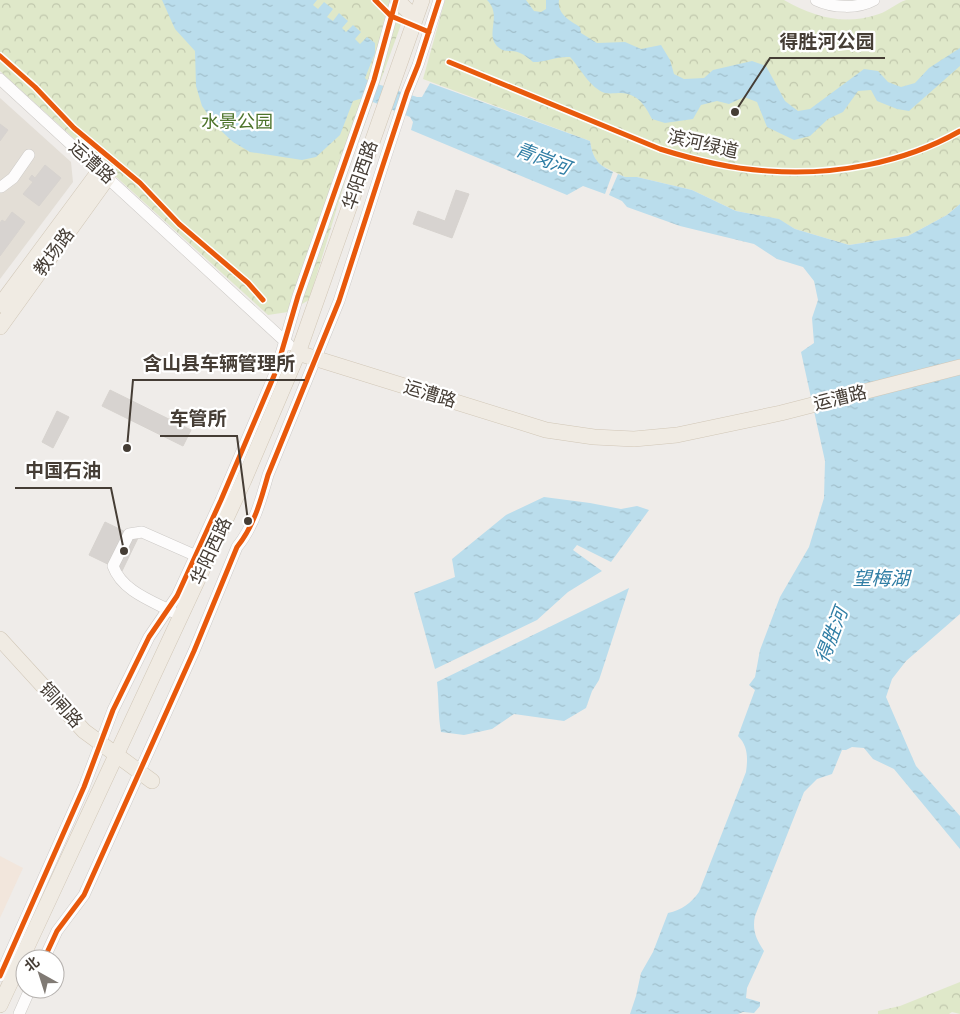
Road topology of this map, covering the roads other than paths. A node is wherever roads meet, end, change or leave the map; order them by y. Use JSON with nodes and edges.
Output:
{"nodes":[{"id":1,"x":397,"y":0,"type":"edge"},
{"id":2,"x":422,"y":0,"type":"edge"},
{"id":3,"x":438,"y":0,"type":"edge"},
{"id":4,"x":816,"y":0,"type":"edge"},
{"id":5,"x":874,"y":0,"type":"edge"},
{"id":6,"x":415,"y":18,"type":"junction"},
{"id":7,"x":0,"y":79,"type":"edge"},
{"id":8,"x":29,"y":155,"type":"dead end"},
{"id":9,"x":104,"y":174,"type":"junction"},
{"id":10,"x":0,"y":188,"type":"edge"},
{"id":11,"x":3,"y":306,"type":"edge"},
{"id":12,"x":0,"y":327,"type":"edge"},
{"id":13,"x":285,"y":342,"type":"junction"},
{"id":14,"x":298,"y":353,"type":"junction"},
{"id":15,"x":960,"y":367,"type":"edge"},
{"id":16,"x":201,"y":558,"type":"junction"},
{"id":17,"x":168,"y":609,"type":"junction"},
{"id":18,"x":181,"y":617,"type":"junction"},
{"id":19,"x":0,"y":639,"type":"edge"},
{"id":20,"x":100,"y":743,"type":"junction"},
{"id":21,"x":117,"y":755,"type":"junction"},
{"id":22,"x":140,"y":772,"type":"junction"},
{"id":23,"x":152,"y":781,"type":"dead end"},
{"id":24,"x":49,"y":949,"type":"edge"},
{"id":25,"x":0,"y":976,"type":"edge"},
{"id":26,"x":25,"y":999,"type":"edge"},
{"id":27,"x":0,"y":1004,"type":"edge"},
{"id":28,"x":18,"y":1014,"type":"edge"}],
"edges":[{"from":1,"to":6,"type":"main road"},
{"from":1,"to":13,"type":"street"},
{"from":2,"to":6,"type":"main road","name":"华阳西路"},
{"from":3,"to":22,"type":"street"},
{"from":4,"to":5,"type":"street"},
{"from":6,"to":14,"type":"main road","name":"华阳西路"},
{"from":7,"to":9,"type":"street","name":"运漕路"},
{"from":8,"to":10,"type":"street"},
{"from":9,"to":11,"type":"main road","name":"教场路"},
{"from":9,"to":13,"type":"street","name":"运漕路"},
{"from":11,"to":12,"type":"main road","name":"教场路"},
{"from":13,"to":14,"type":"street","name":"运漕路"},
{"from":13,"to":16,"type":"street"},
{"from":14,"to":15,"type":"main road","name":"运漕路"},
{"from":14,"to":16,"type":"main road","name":"华阳西路"},
{"from":16,"to":17,"type":"street"},
{"from":16,"to":17,"type":"street"},
{"from":16,"to":18,"type":"main road","name":"华阳西路"},
{"from":17,"to":18,"type":"street"},
{"from":17,"to":20,"type":"street"},
{"from":18,"to":21,"type":"main road","name":"华阳西路"},
{"from":19,"to":20,"type":"main road","name":"铜闸路"},
{"from":20,"to":21,"type":"main road","name":"铜闸路"},
{"from":20,"to":25,"type":"street"},
{"from":21,"to":22,"type":"main road","name":"铜闸路"},
{"from":21,"to":27,"type":"main road","name":"华阳西路"},
{"from":22,"to":23,"type":"main road","name":"铜闸路"},
{"from":22,"to":24,"type":"street"},
{"from":26,"to":28,"type":"street"}]}
